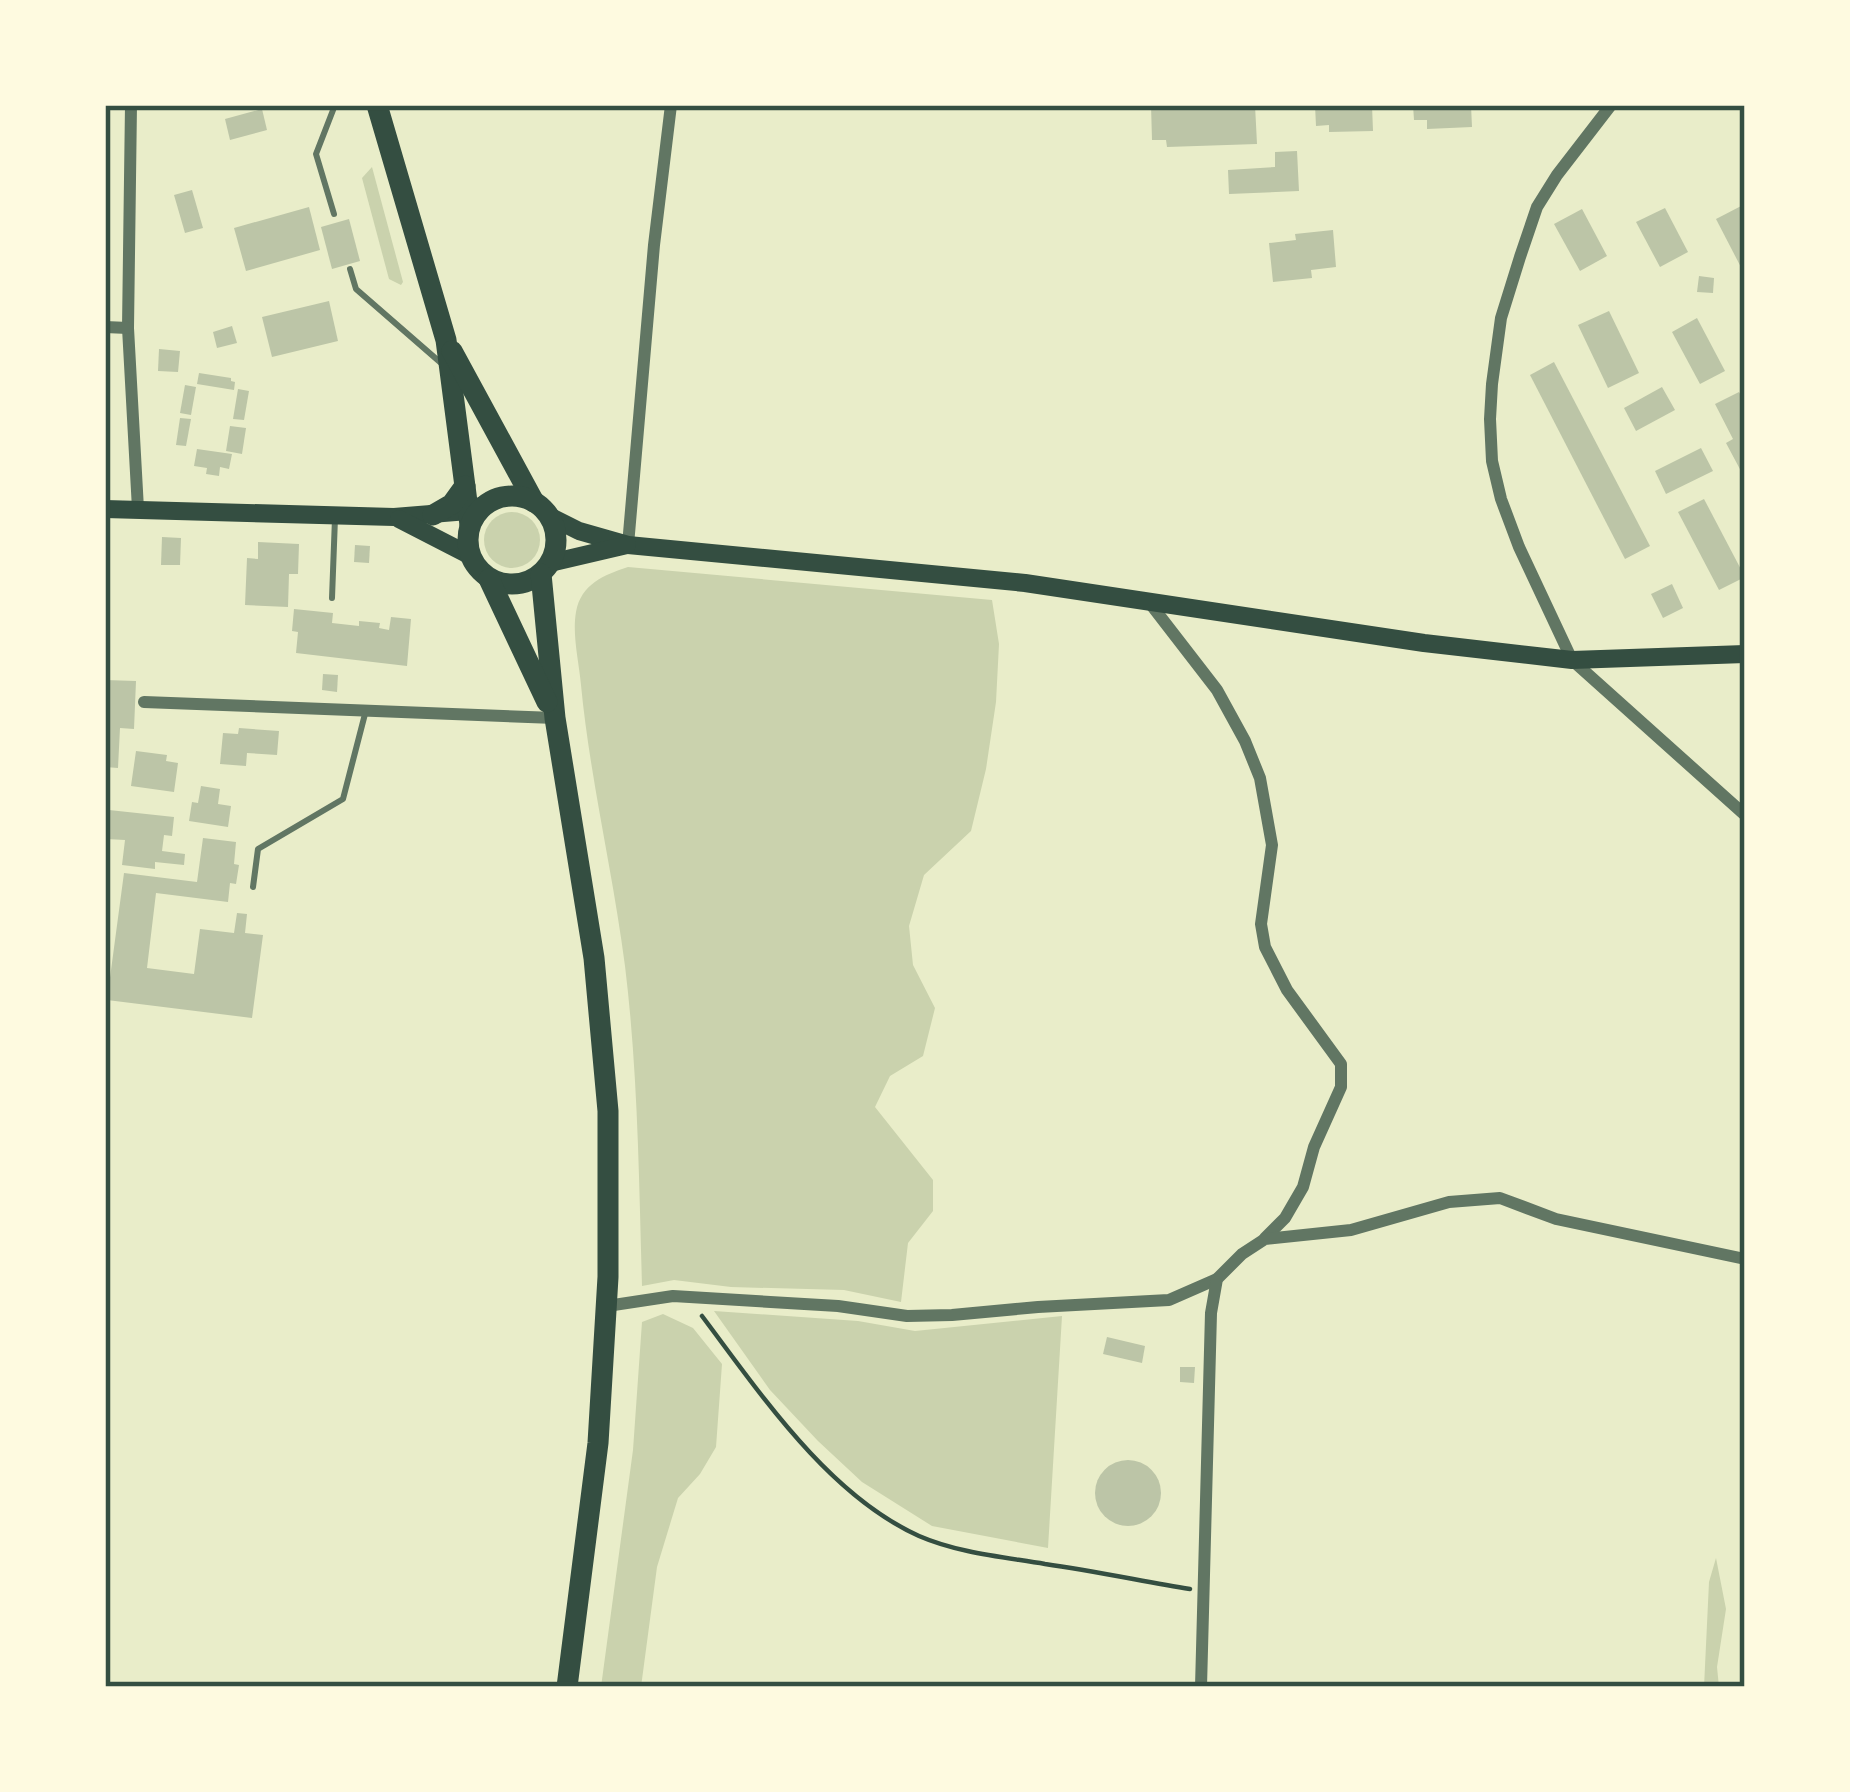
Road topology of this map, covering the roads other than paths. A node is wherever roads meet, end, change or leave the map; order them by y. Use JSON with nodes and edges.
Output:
{"nodes":[{"id":1,"x":131,"y":105,"type":"edge"},
{"id":2,"x":335,"y":105,"type":"edge"},
{"id":3,"x":377,"y":105,"type":"edge"},
{"id":4,"x":671,"y":105,"type":"edge"},
{"id":5,"x":1611,"y":105,"type":"edge"},
{"id":6,"x":334,"y":214,"type":"dead end"},
{"id":7,"x":350,"y":268,"type":"dead end"},
{"id":8,"x":105,"y":327,"type":"edge"},
{"id":9,"x":128,"y":328,"type":"junction"},
{"id":10,"x":446,"y":340,"type":"junction"},
{"id":11,"x":450,"y":371,"type":"junction"},
{"id":12,"x":466,"y":486,"type":"junction"},
{"id":13,"x":105,"y":508,"type":"edge"},
{"id":14,"x":138,"y":509,"type":"junction"},
{"id":15,"x":541,"y":509,"type":"junction"},
{"id":16,"x":475,"y":513,"type":"junction"},
{"id":17,"x":433,"y":515,"type":"junction"},
{"id":18,"x":334,"y":516,"type":"junction"},
{"id":19,"x":394,"y":518,"type":"junction"},
{"id":20,"x":628,"y":544,"type":"junction"},
{"id":21,"x":469,"y":555,"type":"junction"},
{"id":22,"x":545,"y":569,"type":"junction"},
{"id":23,"x":488,"y":579,"type":"junction"},
{"id":24,"x":332,"y":598,"type":"dead end"},
{"id":25,"x":1149,"y":602,"type":"junction"},
{"id":26,"x":1745,"y":654,"type":"edge"},
{"id":27,"x":1572,"y":660,"type":"junction"},
{"id":28,"x":144,"y":702,"type":"dead end"},
{"id":29,"x":366,"y":710,"type":"junction"},
{"id":30,"x":555,"y":718,"type":"junction"},
{"id":31,"x":1745,"y":814,"type":"edge"},
{"id":32,"x":253,"y":887,"type":"dead end"},
{"id":33,"x":1264,"y":1239,"type":"junction"},
{"id":34,"x":1745,"y":1259,"type":"edge"},
{"id":35,"x":1217,"y":1279,"type":"junction"},
{"id":36,"x":607,"y":1306,"type":"junction"},
{"id":37,"x":567,"y":1687,"type":"edge"},
{"id":38,"x":1201,"y":1687,"type":"edge"}],
"edges":[{"from":1,"to":9,"type":"street"},
{"from":2,"to":6,"type":"lane"},
{"from":3,"to":10,"type":"main road"},
{"from":4,"to":20,"type":"street"},
{"from":5,"to":27,"type":"street"},
{"from":7,"to":11,"type":"lane"},
{"from":8,"to":9,"type":"street"},
{"from":9,"to":14,"type":"street"},
{"from":10,"to":11,"type":"main road"},
{"from":10,"to":15,"type":"main road"},
{"from":11,"to":12,"type":"main road"},
{"from":12,"to":16,"type":"main road"},
{"from":12,"to":17,"type":"main road"},
{"from":13,"to":14,"type":"main road"},
{"from":14,"to":18,"type":"main road"},
{"from":15,"to":16,"type":"main road"},
{"from":15,"to":20,"type":"main road"},
{"from":15,"to":22,"type":"main road"},
{"from":16,"to":17,"type":"main road"},
{"from":16,"to":21,"type":"main road"},
{"from":17,"to":19,"type":"main road"},
{"from":18,"to":19,"type":"main road"},
{"from":18,"to":24,"type":"lane"},
{"from":19,"to":21,"type":"main road"},
{"from":20,"to":22,"type":"main road"},
{"from":20,"to":25,"type":"main road"},
{"from":21,"to":23,"type":"main road"},
{"from":22,"to":23,"type":"main road"},
{"from":22,"to":30,"type":"main road"},
{"from":23,"to":30,"type":"main road"},
{"from":25,"to":27,"type":"main road"},
{"from":25,"to":33,"type":"street"},
{"from":26,"to":27,"type":"main road"},
{"from":27,"to":31,"type":"street"},
{"from":28,"to":29,"type":"street"},
{"from":29,"to":30,"type":"street"},
{"from":29,"to":32,"type":"lane"},
{"from":30,"to":36,"type":"main road"},
{"from":33,"to":34,"type":"street"},
{"from":33,"to":35,"type":"street"},
{"from":35,"to":36,"type":"street"},
{"from":35,"to":38,"type":"street"},
{"from":36,"to":37,"type":"main road"}]}
